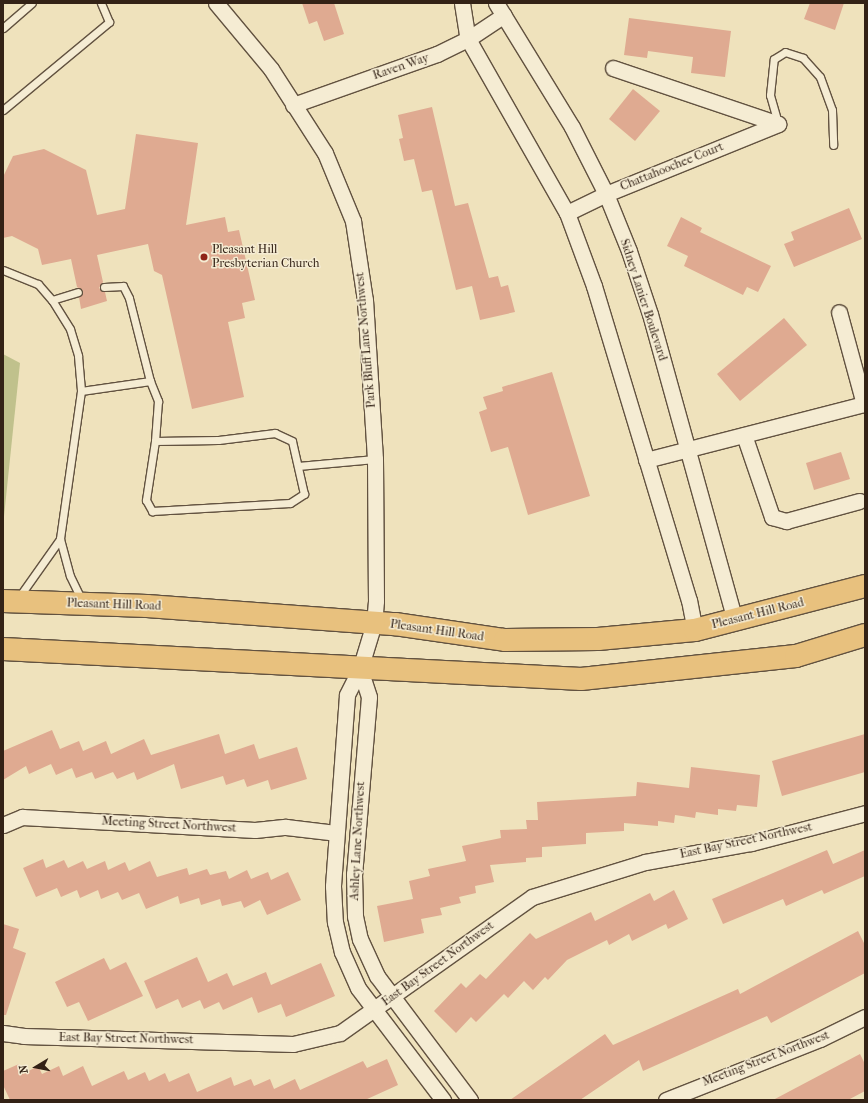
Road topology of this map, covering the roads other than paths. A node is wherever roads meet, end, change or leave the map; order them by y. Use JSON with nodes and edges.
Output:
{"nodes":[{"id":1,"x":32,"y":3,"type":"edge"},
{"id":2,"x":101,"y":3,"type":"edge"},
{"id":3,"x":216,"y":3,"type":"edge"},
{"id":4,"x":462,"y":3,"type":"edge"},
{"id":5,"x":500,"y":9,"type":"edge"},
{"id":6,"x":3,"y":28,"type":"edge"},
{"id":7,"x":468,"y":39,"type":"junction"},
{"id":8,"x":613,"y":68,"type":"dead end"},
{"id":9,"x":293,"y":105,"type":"junction"},
{"id":10,"x":3,"y":110,"type":"edge"},
{"id":11,"x":778,"y":124,"type":"junction"},
{"id":12,"x":833,"y":145,"type":"dead end"},
{"id":13,"x":606,"y":194,"type":"junction"},
{"id":14,"x":567,"y":213,"type":"junction"},
{"id":15,"x":3,"y":270,"type":"edge"},
{"id":16,"x":104,"y":286,"type":"dead end"},
{"id":17,"x":78,"y":292,"type":"dead end"},
{"id":18,"x":52,"y":300,"type":"junction"},
{"id":19,"x":839,"y":312,"type":"dead end"},
{"id":20,"x":150,"y":381,"type":"junction"},
{"id":21,"x":81,"y":391,"type":"junction"},
{"id":22,"x":744,"y":435,"type":"junction"},
{"id":23,"x":155,"y":441,"type":"junction"},
{"id":24,"x":686,"y":450,"type":"junction"},
{"id":25,"x":375,"y":459,"type":"junction"},
{"id":26,"x":646,"y":460,"type":"junction"},
{"id":27,"x":298,"y":466,"type":"junction"},
{"id":28,"x":859,"y":501,"type":"dead end"},
{"id":29,"x":60,"y":539,"type":"junction"},
{"id":30,"x":865,"y":586,"type":"edge"},
{"id":31,"x":9,"y":601,"type":"edge"},
{"id":32,"x":83,"y":604,"type":"junction"},
{"id":33,"x":734,"y":620,"type":"junction"},
{"id":34,"x":374,"y":623,"type":"junction"},
{"id":35,"x":695,"y":630,"type":"junction"},
{"id":36,"x":865,"y":635,"type":"edge"},
{"id":37,"x":3,"y":650,"type":"edge"},
{"id":38,"x":360,"y":669,"type":"junction"},
{"id":39,"x":865,"y":813,"type":"edge"},
{"id":40,"x":3,"y":825,"type":"edge"},
{"id":41,"x":336,"y":834,"type":"junction"},
{"id":42,"x":392,"y":997,"type":"junction"},
{"id":43,"x":375,"y":1010,"type":"junction"},
{"id":44,"x":865,"y":1017,"type":"edge"},
{"id":45,"x":3,"y":1033,"type":"edge"},
{"id":46,"x":443,"y":1100,"type":"edge"},
{"id":47,"x":470,"y":1100,"type":"edge"},
{"id":48,"x":666,"y":1100,"type":"edge"}],
"edges":[{"from":1,"to":6,"type":"lane"},
{"from":2,"to":10,"type":"lane"},
{"from":3,"to":9,"type":"street","name":"Park Bluff Lane Northwest"},
{"from":4,"to":7,"type":"street"},
{"from":5,"to":7,"type":"street","name":"Raven Way"},
{"from":5,"to":13,"type":"street","name":"Sidney Lanier Boulevard"},
{"from":7,"to":9,"type":"street","name":"Raven Way"},
{"from":7,"to":14,"type":"street"},
{"from":8,"to":11,"type":"street"},
{"from":9,"to":25,"type":"street","name":"Park Bluff Lane Northwest"},
{"from":11,"to":12,"type":"lane"},
{"from":11,"to":13,"type":"street","name":"Chattahoochee Court"},
{"from":13,"to":14,"type":"street","name":"Chattahoochee Court"},
{"from":13,"to":24,"type":"street","name":"Sidney Lanier Boulevard"},
{"from":14,"to":26,"type":"street"},
{"from":15,"to":18,"type":"lane"},
{"from":16,"to":20,"type":"lane"},
{"from":17,"to":18,"type":"lane"},
{"from":18,"to":21,"type":"lane"},
{"from":19,"to":22,"type":"street"},
{"from":20,"to":21,"type":"lane"},
{"from":20,"to":23,"type":"lane"},
{"from":21,"to":29,"type":"lane"},
{"from":22,"to":24,"type":"street"},
{"from":22,"to":28,"type":"street"},
{"from":23,"to":27,"type":"lane"},
{"from":23,"to":27,"type":"lane"},
{"from":24,"to":26,"type":"street"},
{"from":24,"to":33,"type":"street","name":"Sidney Lanier Boulevard"},
{"from":25,"to":27,"type":"lane"},
{"from":25,"to":34,"type":"street","name":"Park Bluff Lane Northwest"},
{"from":26,"to":35,"type":"street"},
{"from":29,"to":31,"type":"lane"},
{"from":29,"to":32,"type":"lane"},
{"from":30,"to":33,"type":"highway","name":"Pleasant Hill Road"},
{"from":31,"to":32,"type":"highway","name":"Pleasant Hill Road"},
{"from":32,"to":34,"type":"highway","name":"Pleasant Hill Road"},
{"from":33,"to":35,"type":"highway","name":"Pleasant Hill Road"},
{"from":34,"to":35,"type":"highway","name":"Pleasant Hill Road"},
{"from":34,"to":38,"type":"street","name":"Ashley Lane Northwest"},
{"from":36,"to":38,"type":"highway"},
{"from":37,"to":38,"type":"highway"},
{"from":38,"to":41,"type":"street","name":"Ashley Lane Northwest"},
{"from":38,"to":42,"type":"street","name":"Ashley Lane Northwest"},
{"from":39,"to":42,"type":"street","name":"East Bay Street Northwest"},
{"from":40,"to":41,"type":"street","name":"Meeting Street Northwest"},
{"from":41,"to":43,"type":"street","name":"Ashley Lane Northwest"},
{"from":42,"to":43,"type":"street","name":"East Bay Street Northwest"},
{"from":42,"to":47,"type":"street","name":"Ashley Lane Northwest"},
{"from":43,"to":45,"type":"street","name":"East Bay Street Northwest"},
{"from":43,"to":46,"type":"street","name":"Ashley Lane Northwest"},
{"from":44,"to":48,"type":"street","name":"Meeting Street Northwest"}]}
